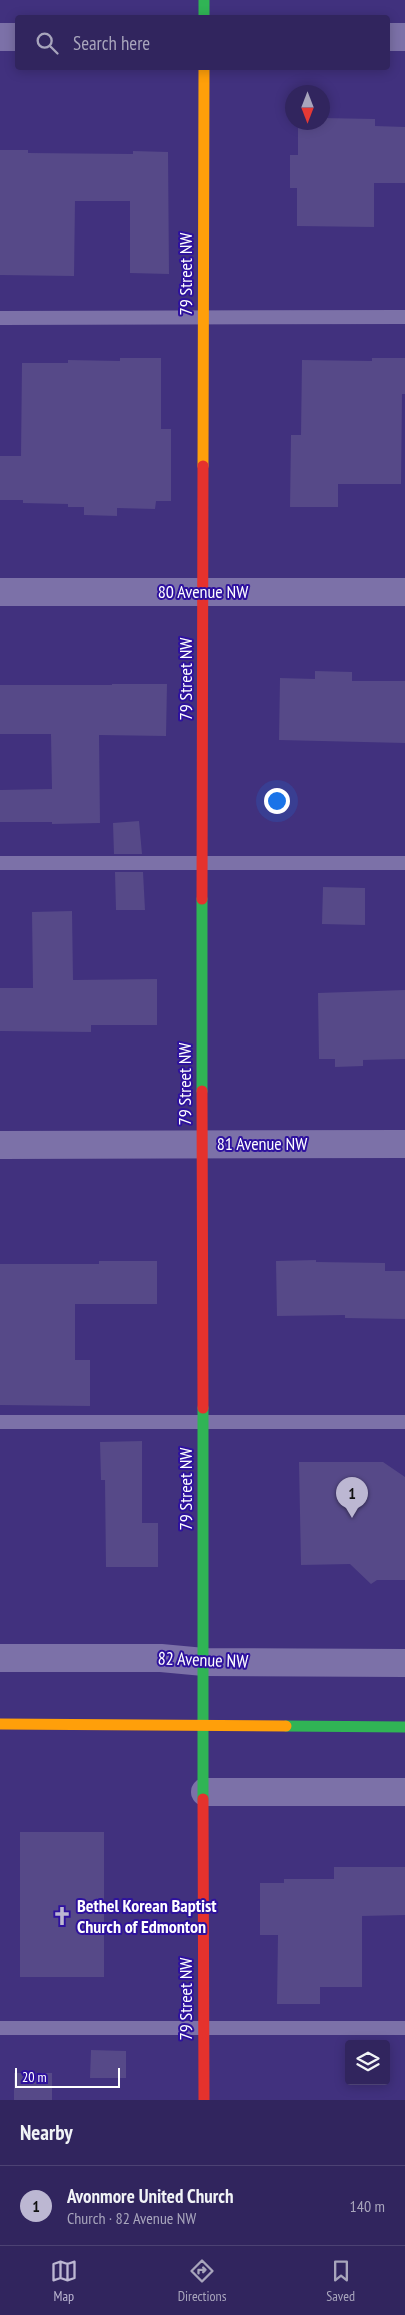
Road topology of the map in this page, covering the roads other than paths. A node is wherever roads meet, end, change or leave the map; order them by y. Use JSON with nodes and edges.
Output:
{"nodes":[{"id":1,"x":204,"y":0,"type":"edge"},
{"id":2,"x":204,"y":15,"type":"edge"},
{"id":3,"x":0,"y":37,"type":"edge"},
{"id":4,"x":15,"y":37,"type":"edge"},
{"id":5,"x":390,"y":37,"type":"edge"},
{"id":6,"x":405,"y":37,"type":"edge"},
{"id":7,"x":204,"y":70,"type":"edge"},
{"id":8,"x":405,"y":317,"type":"edge"},
{"id":9,"x":0,"y":318,"type":"edge"},
{"id":10,"x":204,"y":318,"type":"junction"},
{"id":11,"x":0,"y":592,"type":"edge"},
{"id":12,"x":203,"y":592,"type":"junction"},
{"id":13,"x":405,"y":592,"type":"edge"},
{"id":14,"x":0,"y":863,"type":"edge"},
{"id":15,"x":204,"y":863,"type":"junction"},
{"id":16,"x":405,"y":863,"type":"edge"},
{"id":17,"x":202,"y":1144,"type":"junction"},
{"id":18,"x":405,"y":1144,"type":"edge"},
{"id":19,"x":0,"y":1145,"type":"edge"},
{"id":20,"x":0,"y":1422,"type":"edge"},
{"id":21,"x":203,"y":1422,"type":"junction"},
{"id":22,"x":405,"y":1422,"type":"edge"},
{"id":23,"x":0,"y":1658,"type":"edge"},
{"id":24,"x":204,"y":1662,"type":"junction"},
{"id":25,"x":405,"y":1663,"type":"edge"},
{"id":26,"x":0,"y":1724,"type":"edge"},
{"id":27,"x":203,"y":1725,"type":"junction"},
{"id":28,"x":405,"y":1727,"type":"edge"},
{"id":29,"x":204,"y":1792,"type":"junction"},
{"id":30,"x":405,"y":1792,"type":"edge"},
{"id":31,"x":0,"y":2028,"type":"edge"},
{"id":32,"x":204,"y":2028,"type":"junction"},
{"id":33,"x":405,"y":2028,"type":"edge"},
{"id":34,"x":204,"y":2100,"type":"edge"}],
"edges":[{"from":1,"to":2,"type":"street"},
{"from":3,"to":4,"type":"street"},
{"from":5,"to":6,"type":"street"},
{"from":7,"to":10,"type":"street","name":"79 Street NW"},
{"from":8,"to":10,"type":"lane"},
{"from":9,"to":10,"type":"lane"},
{"from":10,"to":12,"type":"street","name":"79 Street NW"},
{"from":11,"to":12,"type":"street","name":"80 Avenue NW"},
{"from":12,"to":13,"type":"street","name":"80 Avenue NW"},
{"from":12,"to":15,"type":"street","name":"79 Street NW"},
{"from":14,"to":15,"type":"lane"},
{"from":15,"to":16,"type":"lane"},
{"from":15,"to":17,"type":"street","name":"79 Street NW"},
{"from":17,"to":18,"type":"street","name":"81 Avenue NW"},
{"from":17,"to":19,"type":"street","name":"81 Avenue NW"},
{"from":17,"to":21,"type":"street","name":"79 Street NW"},
{"from":20,"to":21,"type":"lane"},
{"from":21,"to":22,"type":"lane"},
{"from":21,"to":24,"type":"street","name":"79 Street NW"},
{"from":23,"to":24,"type":"street","name":"82 Avenue NW"},
{"from":24,"to":25,"type":"street","name":"82 Avenue NW"},
{"from":24,"to":27,"type":"street","name":"79 Street NW"},
{"from":26,"to":27,"type":"street"},
{"from":27,"to":28,"type":"street"},
{"from":27,"to":29,"type":"street","name":"79 Street NW"},
{"from":29,"to":30,"type":"street"},
{"from":29,"to":32,"type":"street","name":"79 Street NW"},
{"from":31,"to":32,"type":"lane"},
{"from":32,"to":33,"type":"lane"},
{"from":32,"to":34,"type":"street","name":"79 Street NW"}]}
